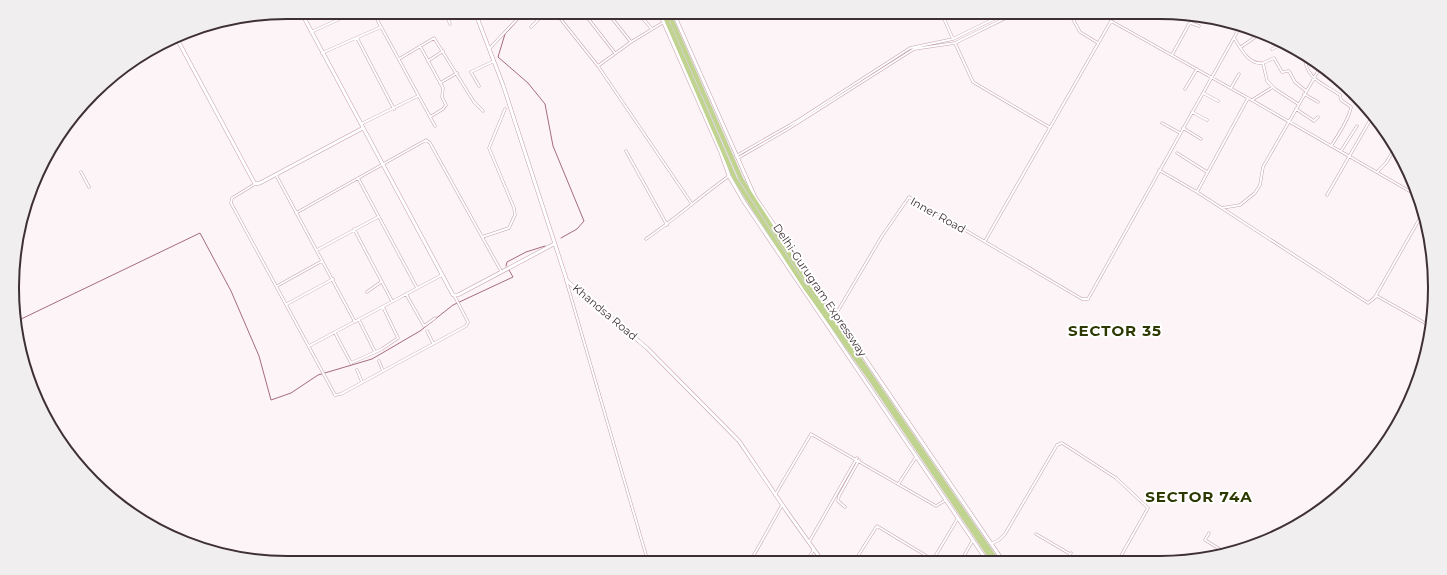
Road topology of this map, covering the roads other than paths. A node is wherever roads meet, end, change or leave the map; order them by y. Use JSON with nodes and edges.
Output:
{"nodes":[{"id":1,"x":304,"y":19,"type":"edge"},
{"id":2,"x":340,"y":19,"type":"edge"},
{"id":3,"x":377,"y":19,"type":"edge"},
{"id":4,"x":448,"y":19,"type":"edge"},
{"id":5,"x":478,"y":19,"type":"edge"},
{"id":6,"x":517,"y":19,"type":"edge"},
{"id":7,"x":539,"y":19,"type":"edge"},
{"id":8,"x":561,"y":19,"type":"edge"},
{"id":9,"x":588,"y":19,"type":"edge"},
{"id":10,"x":613,"y":19,"type":"edge"},
{"id":11,"x":643,"y":19,"type":"edge"},
{"id":12,"x":662,"y":19,"type":"edge"},
{"id":13,"x":666,"y":19,"type":"edge"},
{"id":14,"x":671,"y":19,"type":"edge"},
{"id":15,"x":676,"y":19,"type":"edge"},
{"id":16,"x":944,"y":19,"type":"edge"},
{"id":17,"x":994,"y":19,"type":"edge"},
{"id":18,"x":1004,"y":19,"type":"edge"},
{"id":19,"x":1073,"y":19,"type":"edge"},
{"id":20,"x":664,"y":22,"type":"junction"},
{"id":21,"x":450,"y":24,"type":"dead end"},
{"id":22,"x":1199,"y":26,"type":"dead end"},
{"id":23,"x":381,"y":27,"type":"junction"},
{"id":24,"x":531,"y":27,"type":"dead end"},
{"id":25,"x":652,"y":29,"type":"junction"},
{"id":26,"x":1238,"y":31,"type":"edge"},
{"id":27,"x":311,"y":32,"type":"junction"},
{"id":28,"x":1256,"y":37,"type":"edge"},
{"id":29,"x":357,"y":38,"type":"junction"},
{"id":30,"x":1234,"y":38,"type":"junction"},
{"id":31,"x":953,"y":39,"type":"junction"},
{"id":32,"x":179,"y":42,"type":"edge"},
{"id":33,"x":631,"y":42,"type":"junction"},
{"id":34,"x":955,"y":43,"type":"junction"},
{"id":35,"x":1098,"y":43,"type":"junction"},
{"id":36,"x":420,"y":46,"type":"junction"},
{"id":37,"x":917,"y":47,"type":"junction"},
{"id":38,"x":1241,"y":47,"type":"junction"},
{"id":39,"x":1277,"y":47,"type":"edge"},
{"id":40,"x":489,"y":49,"type":"junction"},
{"id":41,"x":1272,"y":49,"type":"dead end"},
{"id":42,"x":443,"y":51,"type":"junction"},
{"id":43,"x":322,"y":53,"type":"junction"},
{"id":44,"x":615,"y":53,"type":"junction"},
{"id":45,"x":1172,"y":55,"type":"junction"},
{"id":46,"x":399,"y":59,"type":"junction"},
{"id":47,"x":428,"y":61,"type":"junction"},
{"id":48,"x":494,"y":61,"type":"junction"},
{"id":49,"x":1305,"y":62,"type":"edge"},
{"id":50,"x":1263,"y":63,"type":"junction"},
{"id":51,"x":598,"y":66,"type":"junction"},
{"id":52,"x":1197,"y":70,"type":"junction"},
{"id":53,"x":1318,"y":70,"type":"edge"},
{"id":54,"x":457,"y":73,"type":"junction"},
{"id":55,"x":1239,"y":74,"type":"dead end"},
{"id":56,"x":1211,"y":78,"type":"junction"},
{"id":57,"x":1313,"y":78,"type":"junction"},
{"id":58,"x":440,"y":83,"type":"junction"},
{"id":59,"x":479,"y":86,"type":"dead end"},
{"id":60,"x":1273,"y":87,"type":"junction"},
{"id":61,"x":1231,"y":88,"type":"junction"},
{"id":62,"x":1186,"y":89,"type":"dead end"},
{"id":63,"x":1306,"y":91,"type":"junction"},
{"id":64,"x":1203,"y":93,"type":"junction"},
{"id":65,"x":1304,"y":94,"type":"junction"},
{"id":66,"x":418,"y":96,"type":"junction"},
{"id":67,"x":1248,"y":98,"type":"junction"},
{"id":68,"x":1252,"y":100,"type":"junction"},
{"id":69,"x":1218,"y":101,"type":"dead end"},
{"id":70,"x":1318,"y":102,"type":"dead end"},
{"id":71,"x":1298,"y":104,"type":"junction"},
{"id":72,"x":394,"y":109,"type":"junction"},
{"id":73,"x":505,"y":109,"type":"dead end"},
{"id":74,"x":1296,"y":110,"type":"junction"},
{"id":75,"x":483,"y":111,"type":"dead end"},
{"id":76,"x":1192,"y":112,"type":"junction"},
{"id":77,"x":430,"y":117,"type":"junction"},
{"id":78,"x":1318,"y":117,"type":"dead end"},
{"id":79,"x":1207,"y":120,"type":"dead end"},
{"id":80,"x":1369,"y":120,"type":"edge"},
{"id":81,"x":1289,"y":122,"type":"junction"},
{"id":82,"x":1162,"y":123,"type":"dead end"},
{"id":83,"x":361,"y":124,"type":"junction"},
{"id":84,"x":435,"y":126,"type":"dead end"},
{"id":85,"x":1356,"y":126,"type":"dead end"},
{"id":86,"x":1049,"y":127,"type":"junction"},
{"id":87,"x":363,"y":128,"type":"junction"},
{"id":88,"x":1183,"y":128,"type":"junction"},
{"id":89,"x":1180,"y":133,"type":"junction"},
{"id":90,"x":1201,"y":139,"type":"dead end"},
{"id":91,"x":1331,"y":146,"type":"junction"},
{"id":92,"x":626,"y":151,"type":"dead end"},
{"id":93,"x":1341,"y":151,"type":"junction"},
{"id":94,"x":1176,"y":153,"type":"dead end"},
{"id":95,"x":1392,"y":154,"type":"edge"},
{"id":96,"x":1348,"y":156,"type":"junction"},
{"id":97,"x":736,"y":157,"type":"junction"},
{"id":98,"x":383,"y":165,"type":"junction"},
{"id":99,"x":1159,"y":169,"type":"junction"},
{"id":100,"x":80,"y":172,"type":"dead end"},
{"id":101,"x":1207,"y":172,"type":"junction"},
{"id":102,"x":1377,"y":172,"type":"junction"},
{"id":103,"x":276,"y":175,"type":"junction"},
{"id":104,"x":729,"y":176,"type":"junction"},
{"id":105,"x":358,"y":178,"type":"junction"},
{"id":106,"x":255,"y":184,"type":"junction"},
{"id":107,"x":89,"y":187,"type":"dead end"},
{"id":108,"x":1197,"y":192,"type":"junction"},
{"id":109,"x":1410,"y":192,"type":"edge"},
{"id":110,"x":1327,"y":195,"type":"dead end"},
{"id":111,"x":692,"y":204,"type":"junction"},
{"id":112,"x":1222,"y":208,"type":"junction"},
{"id":113,"x":296,"y":213,"type":"junction"},
{"id":114,"x":378,"y":217,"type":"junction"},
{"id":115,"x":1419,"y":220,"type":"edge"},
{"id":116,"x":668,"y":225,"type":"junction"},
{"id":117,"x":354,"y":229,"type":"junction"},
{"id":118,"x":482,"y":237,"type":"junction"},
{"id":119,"x":646,"y":239,"type":"dead end"},
{"id":120,"x":985,"y":241,"type":"junction"},
{"id":121,"x":554,"y":244,"type":"junction"},
{"id":122,"x":317,"y":250,"type":"junction"},
{"id":123,"x":322,"y":261,"type":"junction"},
{"id":124,"x":501,"y":271,"type":"junction"},
{"id":125,"x":442,"y":275,"type":"junction"},
{"id":126,"x":333,"y":279,"type":"junction"},
{"id":127,"x":566,"y":279,"type":"junction"},
{"id":128,"x":382,"y":282,"type":"junction"},
{"id":129,"x":277,"y":286,"type":"junction"},
{"id":130,"x":417,"y":288,"type":"junction"},
{"id":131,"x":367,"y":292,"type":"dead end"},
{"id":132,"x":406,"y":294,"type":"junction"},
{"id":133,"x":454,"y":296,"type":"junction"},
{"id":134,"x":1375,"y":297,"type":"junction"},
{"id":135,"x":392,"y":301,"type":"junction"},
{"id":136,"x":287,"y":304,"type":"junction"},
{"id":137,"x":382,"y":307,"type":"junction"},
{"id":138,"x":836,"y":314,"type":"junction"},
{"id":139,"x":435,"y":318,"type":"dead end"},
{"id":140,"x":359,"y":320,"type":"junction"},
{"id":141,"x":355,"y":322,"type":"junction"},
{"id":142,"x":1426,"y":323,"type":"edge"},
{"id":143,"x":427,"y":331,"type":"dead end"},
{"id":144,"x":335,"y":332,"type":"junction"},
{"id":145,"x":433,"y":343,"type":"junction"},
{"id":146,"x":309,"y":346,"type":"junction"},
{"id":147,"x":375,"y":352,"type":"junction"},
{"id":148,"x":379,"y":361,"type":"dead end"},
{"id":149,"x":357,"y":370,"type":"dead end"},
{"id":150,"x":383,"y":371,"type":"junction"},
{"id":151,"x":362,"y":382,"type":"junction"},
{"id":152,"x":916,"y":457,"type":"junction"},
{"id":153,"x":858,"y":459,"type":"junction"},
{"id":154,"x":899,"y":483,"type":"junction"},
{"id":155,"x":775,"y":495,"type":"junction"},
{"id":156,"x":946,"y":500,"type":"junction"},
{"id":157,"x":782,"y":504,"type":"junction"},
{"id":158,"x":845,"y":508,"type":"dead end"},
{"id":159,"x":959,"y":517,"type":"junction"},
{"id":160,"x":1209,"y":533,"type":"dead end"},
{"id":161,"x":1036,"y":534,"type":"dead end"},
{"id":162,"x":809,"y":542,"type":"junction"},
{"id":163,"x":976,"y":542,"type":"junction"},
{"id":164,"x":990,"y":544,"type":"junction"},
{"id":165,"x":814,"y":548,"type":"junction"},
{"id":166,"x":1221,"y":549,"type":"edge"},
{"id":167,"x":646,"y":556,"type":"edge"},
{"id":168,"x":753,"y":556,"type":"edge"},
{"id":169,"x":809,"y":556,"type":"edge"},
{"id":170,"x":819,"y":556,"type":"edge"},
{"id":171,"x":858,"y":556,"type":"edge"},
{"id":172,"x":926,"y":556,"type":"edge"},
{"id":173,"x":937,"y":556,"type":"edge"},
{"id":174,"x":965,"y":556,"type":"edge"},
{"id":175,"x":984,"y":556,"type":"edge"},
{"id":176,"x":989,"y":556,"type":"edge"},
{"id":177,"x":994,"y":556,"type":"edge"},
{"id":178,"x":999,"y":556,"type":"edge"},
{"id":179,"x":1069,"y":556,"type":"edge"},
{"id":180,"x":1121,"y":556,"type":"edge"}],
"edges":[{"from":1,"to":27,"type":"street"},
{"from":2,"to":27,"type":"street"},
{"from":3,"to":23,"type":"street"},
{"from":4,"to":21,"type":"street"},
{"from":5,"to":40,"type":"street","name":"Khandsa Road"},
{"from":6,"to":40,"type":"street"},
{"from":7,"to":24,"type":"street"},
{"from":8,"to":51,"type":"street"},
{"from":9,"to":44,"type":"street"},
{"from":10,"to":33,"type":"street"},
{"from":11,"to":25,"type":"street"},
{"from":12,"to":20,"type":"street"},
{"from":13,"to":163,"type":"highway","name":"Delhi-Gurugram Expressway"},
{"from":14,"to":177,"type":"highway","name":"Delhi-Gurugram Expressway"},
{"from":15,"to":97,"type":"street"},
{"from":16,"to":31,"type":"street"},
{"from":17,"to":31,"type":"street"},
{"from":18,"to":34,"type":"street"},
{"from":19,"to":35,"type":"street"},
{"from":20,"to":25,"type":"street"},
{"from":20,"to":104,"type":"street"},
{"from":22,"to":45,"type":"street"},
{"from":23,"to":29,"type":"street"},
{"from":23,"to":46,"type":"street"},
{"from":25,"to":33,"type":"street"},
{"from":26,"to":30,"type":"street"},
{"from":27,"to":43,"type":"street"},
{"from":28,"to":38,"type":"street"},
{"from":29,"to":43,"type":"street"},
{"from":29,"to":72,"type":"street"},
{"from":30,"to":38,"type":"street"},
{"from":30,"to":56,"type":"street"},
{"from":31,"to":34,"type":"street"},
{"from":31,"to":37,"type":"street"},
{"from":32,"to":106,"type":"street"},
{"from":33,"to":44,"type":"street"},
{"from":34,"to":37,"type":"street"},
{"from":34,"to":86,"type":"street"},
{"from":35,"to":45,"type":"street"},
{"from":35,"to":86,"type":"street"},
{"from":36,"to":42,"type":"street"},
{"from":36,"to":46,"type":"street"},
{"from":36,"to":47,"type":"street"},
{"from":37,"to":97,"type":"street"},
{"from":38,"to":50,"type":"street"},
{"from":39,"to":41,"type":"street"},
{"from":40,"to":48,"type":"street","name":"Khandsa Road"},
{"from":42,"to":47,"type":"street"},
{"from":42,"to":54,"type":"street"},
{"from":43,"to":83,"type":"street"},
{"from":44,"to":51,"type":"street"},
{"from":45,"to":52,"type":"street"},
{"from":46,"to":66,"type":"street"},
{"from":47,"to":58,"type":"street"},
{"from":48,"to":59,"type":"street"},
{"from":48,"to":121,"type":"street","name":"Khandsa Road"},
{"from":49,"to":57,"type":"street"},
{"from":50,"to":60,"type":"street"},
{"from":50,"to":63,"type":"street"},
{"from":51,"to":111,"type":"street"},
{"from":52,"to":56,"type":"street"},
{"from":52,"to":62,"type":"street"},
{"from":53,"to":57,"type":"street"},
{"from":54,"to":58,"type":"street"},
{"from":54,"to":75,"type":"street"},
{"from":55,"to":61,"type":"street"},
{"from":56,"to":61,"type":"street"},
{"from":56,"to":64,"type":"street"},
{"from":57,"to":63,"type":"street"},
{"from":57,"to":91,"type":"street"},
{"from":58,"to":77,"type":"street"},
{"from":60,"to":68,"type":"street"},
{"from":60,"to":71,"type":"street"},
{"from":61,"to":67,"type":"street"},
{"from":63,"to":65,"type":"street"},
{"from":64,"to":69,"type":"street"},
{"from":64,"to":76,"type":"street"},
{"from":65,"to":70,"type":"street"},
{"from":65,"to":71,"type":"street"},
{"from":66,"to":72,"type":"street"},
{"from":66,"to":77,"type":"street"},
{"from":67,"to":68,"type":"street"},
{"from":67,"to":101,"type":"street"},
{"from":68,"to":81,"type":"street"},
{"from":71,"to":74,"type":"street"},
{"from":72,"to":83,"type":"street"},
{"from":73,"to":118,"type":"street"},
{"from":74,"to":78,"type":"street"},
{"from":74,"to":81,"type":"street"},
{"from":76,"to":79,"type":"street"},
{"from":76,"to":88,"type":"street"},
{"from":77,"to":84,"type":"street"},
{"from":80,"to":96,"type":"street"},
{"from":81,"to":91,"type":"street"},
{"from":81,"to":112,"type":"street"},
{"from":82,"to":89,"type":"street"},
{"from":83,"to":87,"type":"street"},
{"from":85,"to":93,"type":"street"},
{"from":86,"to":120,"type":"street"},
{"from":87,"to":98,"type":"street"},
{"from":87,"to":103,"type":"street"},
{"from":88,"to":89,"type":"street"},
{"from":88,"to":90,"type":"street"},
{"from":89,"to":99,"type":"street"},
{"from":91,"to":93,"type":"street"},
{"from":92,"to":116,"type":"street"},
{"from":93,"to":96,"type":"street"},
{"from":94,"to":101,"type":"street"},
{"from":95,"to":102,"type":"street"},
{"from":96,"to":102,"type":"street"},
{"from":96,"to":110,"type":"street"},
{"from":97,"to":138,"type":"street"},
{"from":98,"to":105,"type":"street"},
{"from":98,"to":118,"type":"street"},
{"from":98,"to":125,"type":"street"},
{"from":99,"to":108,"type":"street"},
{"from":99,"to":120,"type":"street","name":"Inner Road"},
{"from":100,"to":107,"type":"street"},
{"from":101,"to":108,"type":"street"},
{"from":102,"to":109,"type":"street"},
{"from":103,"to":106,"type":"street"},
{"from":103,"to":113,"type":"street"},
{"from":104,"to":111,"type":"street"},
{"from":104,"to":152,"type":"street"},
{"from":105,"to":113,"type":"street"},
{"from":105,"to":114,"type":"street"},
{"from":106,"to":129,"type":"street"},
{"from":108,"to":112,"type":"street"},
{"from":111,"to":116,"type":"street"},
{"from":112,"to":134,"type":"street"},
{"from":113,"to":122,"type":"street"},
{"from":114,"to":117,"type":"street"},
{"from":114,"to":130,"type":"street"},
{"from":115,"to":134,"type":"street"},
{"from":116,"to":119,"type":"street"},
{"from":117,"to":122,"type":"street"},
{"from":117,"to":128,"type":"street"},
{"from":118,"to":124,"type":"street"},
{"from":120,"to":138,"type":"street","name":"Inner Road"},
{"from":121,"to":124,"type":"street"},
{"from":121,"to":127,"type":"street","name":"Khandsa Road"},
{"from":122,"to":123,"type":"street"},
{"from":123,"to":126,"type":"street"},
{"from":123,"to":129,"type":"street"},
{"from":124,"to":133,"type":"street"},
{"from":125,"to":130,"type":"street"},
{"from":125,"to":133,"type":"street"},
{"from":126,"to":136,"type":"street"},
{"from":126,"to":141,"type":"street"},
{"from":127,"to":155,"type":"street","name":"Khandsa Road"},
{"from":127,"to":167,"type":"street"},
{"from":128,"to":131,"type":"street"},
{"from":128,"to":135,"type":"street"},
{"from":129,"to":136,"type":"street"},
{"from":130,"to":132,"type":"street"},
{"from":132,"to":135,"type":"street"},
{"from":132,"to":139,"type":"street"},
{"from":133,"to":145,"type":"street"},
{"from":134,"to":142,"type":"street"},
{"from":135,"to":137,"type":"street"},
{"from":136,"to":146,"type":"street"},
{"from":137,"to":140,"type":"street"},
{"from":137,"to":147,"type":"street"},
{"from":138,"to":164,"type":"street"},
{"from":140,"to":141,"type":"street"},
{"from":140,"to":147,"type":"street"},
{"from":141,"to":144,"type":"street"},
{"from":143,"to":145,"type":"street"},
{"from":144,"to":146,"type":"street"},
{"from":144,"to":147,"type":"street"},
{"from":145,"to":150,"type":"street"},
{"from":146,"to":151,"type":"street"},
{"from":148,"to":150,"type":"street"},
{"from":149,"to":151,"type":"street"},
{"from":150,"to":151,"type":"street"},
{"from":152,"to":154,"type":"street"},
{"from":152,"to":156,"type":"street"},
{"from":153,"to":154,"type":"street"},
{"from":153,"to":155,"type":"street"},
{"from":153,"to":158,"type":"street"},
{"from":153,"to":162,"type":"street"},
{"from":154,"to":156,"type":"street"},
{"from":155,"to":157,"type":"street","name":"Khandsa Road"},
{"from":156,"to":159,"type":"street"},
{"from":157,"to":162,"type":"street","name":"Khandsa Road"},
{"from":157,"to":168,"type":"street"},
{"from":159,"to":163,"type":"street"},
{"from":159,"to":173,"type":"street"},
{"from":160,"to":166,"type":"street"},
{"from":161,"to":179,"type":"street"},
{"from":162,"to":165,"type":"street","name":"Khandsa Road"},
{"from":163,"to":174,"type":"street"},
{"from":163,"to":175,"type":"street"},
{"from":163,"to":176,"type":"highway","name":"Delhi-Gurugram Expressway"},
{"from":164,"to":178,"type":"street"},
{"from":164,"to":180,"type":"street"},
{"from":165,"to":169,"type":"street"},
{"from":165,"to":170,"type":"street","name":"Khandsa Road"},
{"from":171,"to":172,"type":"street"}]}
